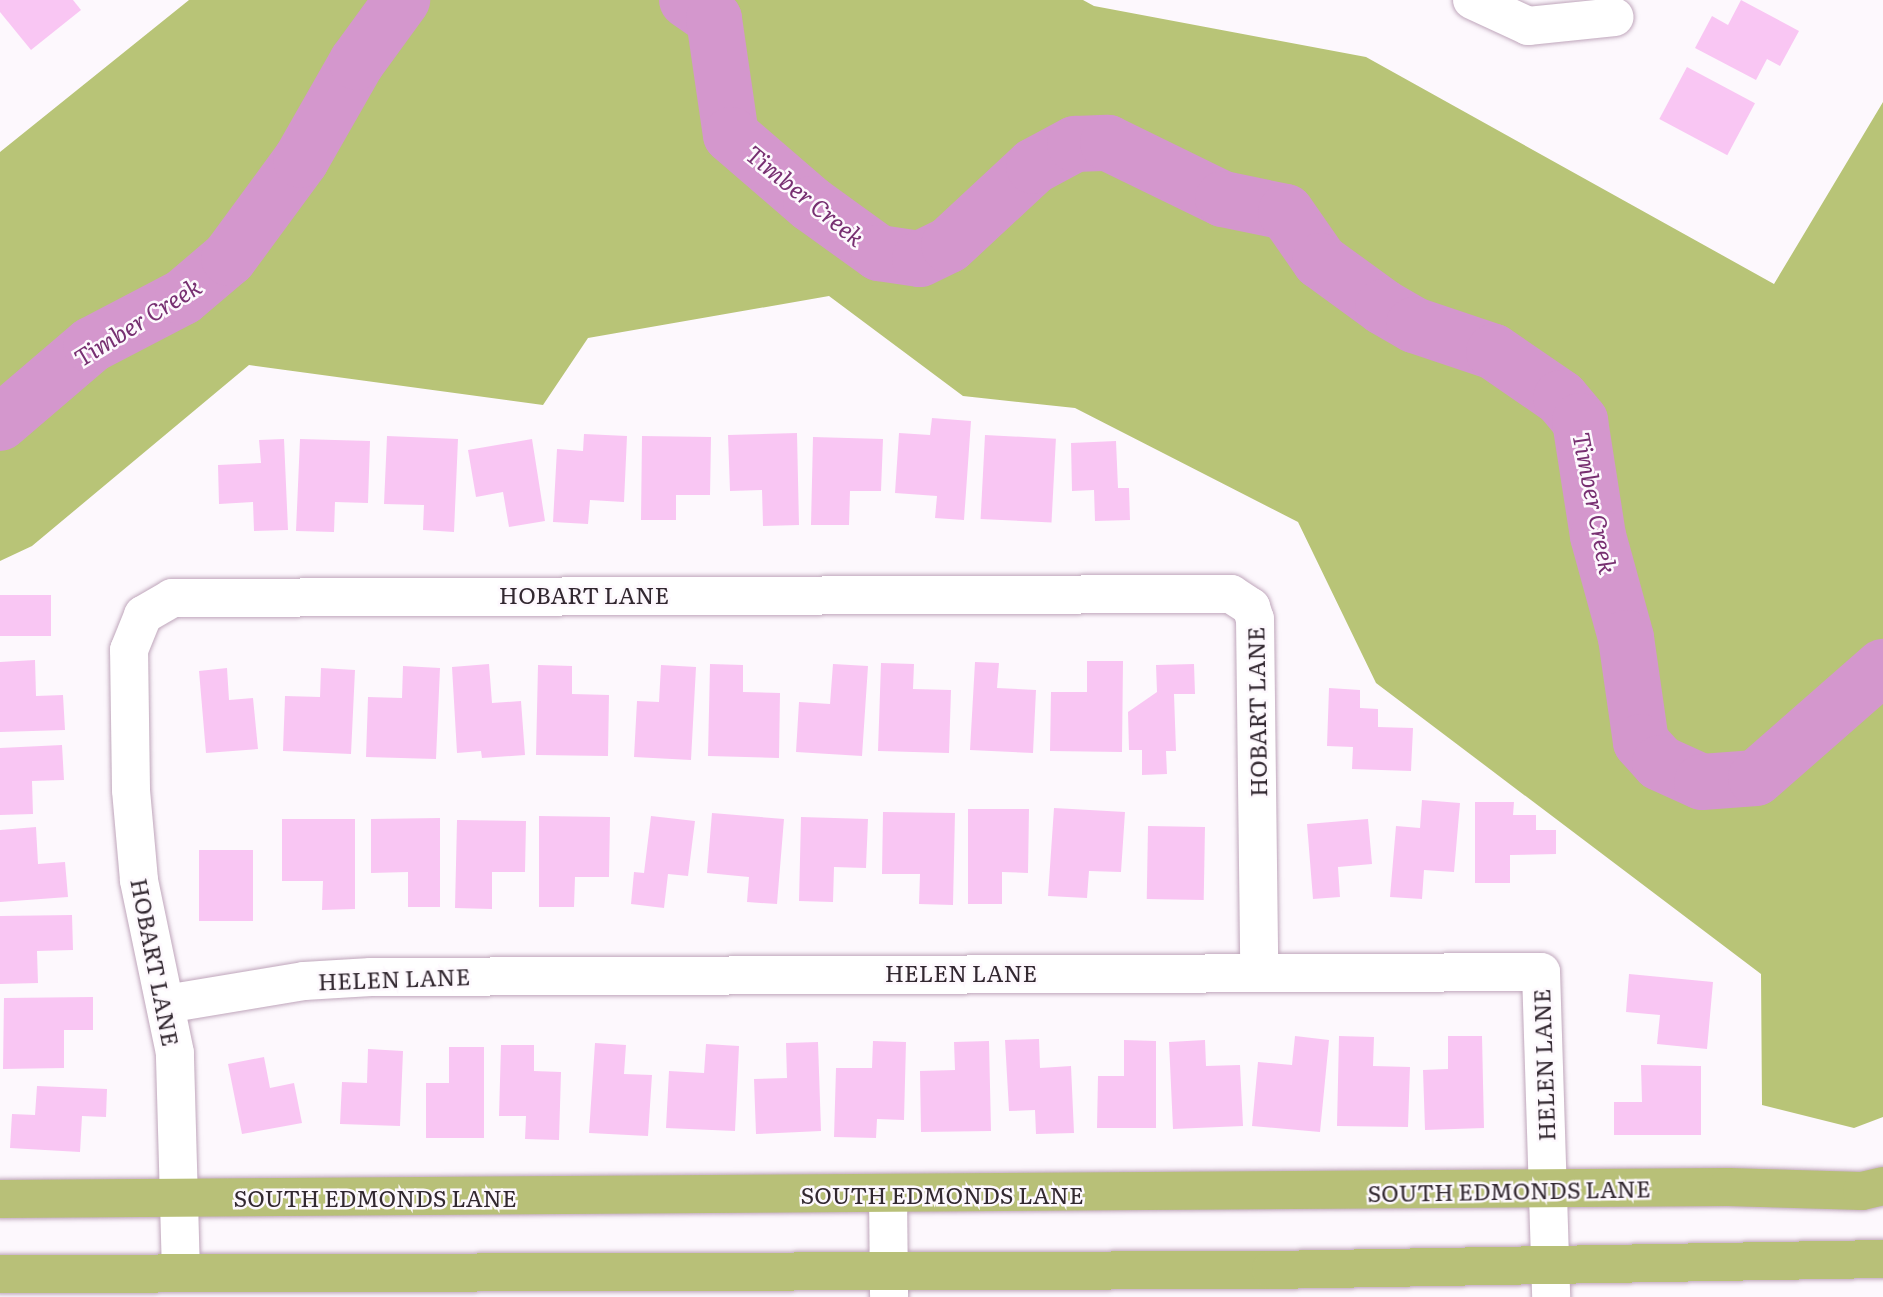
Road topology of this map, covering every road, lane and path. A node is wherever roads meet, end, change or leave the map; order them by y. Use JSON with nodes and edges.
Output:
{"nodes":[{"id":1,"x":1472,"y":0,"type":"edge"},
{"id":2,"x":1615,"y":17,"type":"dead end"},
{"id":3,"x":1259,"y":970,"type":"junction"},
{"id":4,"x":166,"y":1004,"type":"junction"},
{"id":5,"x":1883,"y":1186,"type":"edge"},
{"id":6,"x":1546,"y":1189,"type":"junction"},
{"id":7,"x":888,"y":1195,"type":"junction"},
{"id":8,"x":180,"y":1197,"type":"junction"},
{"id":9,"x":0,"y":1199,"type":"edge"},
{"id":10,"x":1883,"y":1259,"type":"edge"},
{"id":11,"x":181,"y":1272,"type":"junction"},
{"id":12,"x":0,"y":1274,"type":"edge"},
{"id":13,"x":1550,"y":1280,"type":"edge"},
{"id":14,"x":890,"y":1283,"type":"edge"}],
"edges":[{"from":1,"to":2,"type":"street"},
{"from":3,"to":4,"type":"street","name":"HELEN LANE"},
{"from":3,"to":4,"type":"street","name":"HOBART LANE"},
{"from":3,"to":6,"type":"street","name":"HELEN LANE"},
{"from":4,"to":8,"type":"street","name":"HOBART LANE"},
{"from":5,"to":6,"type":"main road","name":"SOUTH EDMONDS LANE"},
{"from":6,"to":7,"type":"main road","name":"SOUTH EDMONDS LANE"},
{"from":6,"to":13,"type":"street"},
{"from":7,"to":8,"type":"main road","name":"SOUTH EDMONDS LANE"},
{"from":7,"to":14,"type":"street"},
{"from":8,"to":9,"type":"main road","name":"SOUTH EDMONDS LANE"},
{"from":8,"to":11,"type":"street"},
{"from":10,"to":13,"type":"main road"},
{"from":11,"to":12,"type":"main road"},
{"from":11,"to":14,"type":"main road"},
{"from":13,"to":14,"type":"main road"}]}
